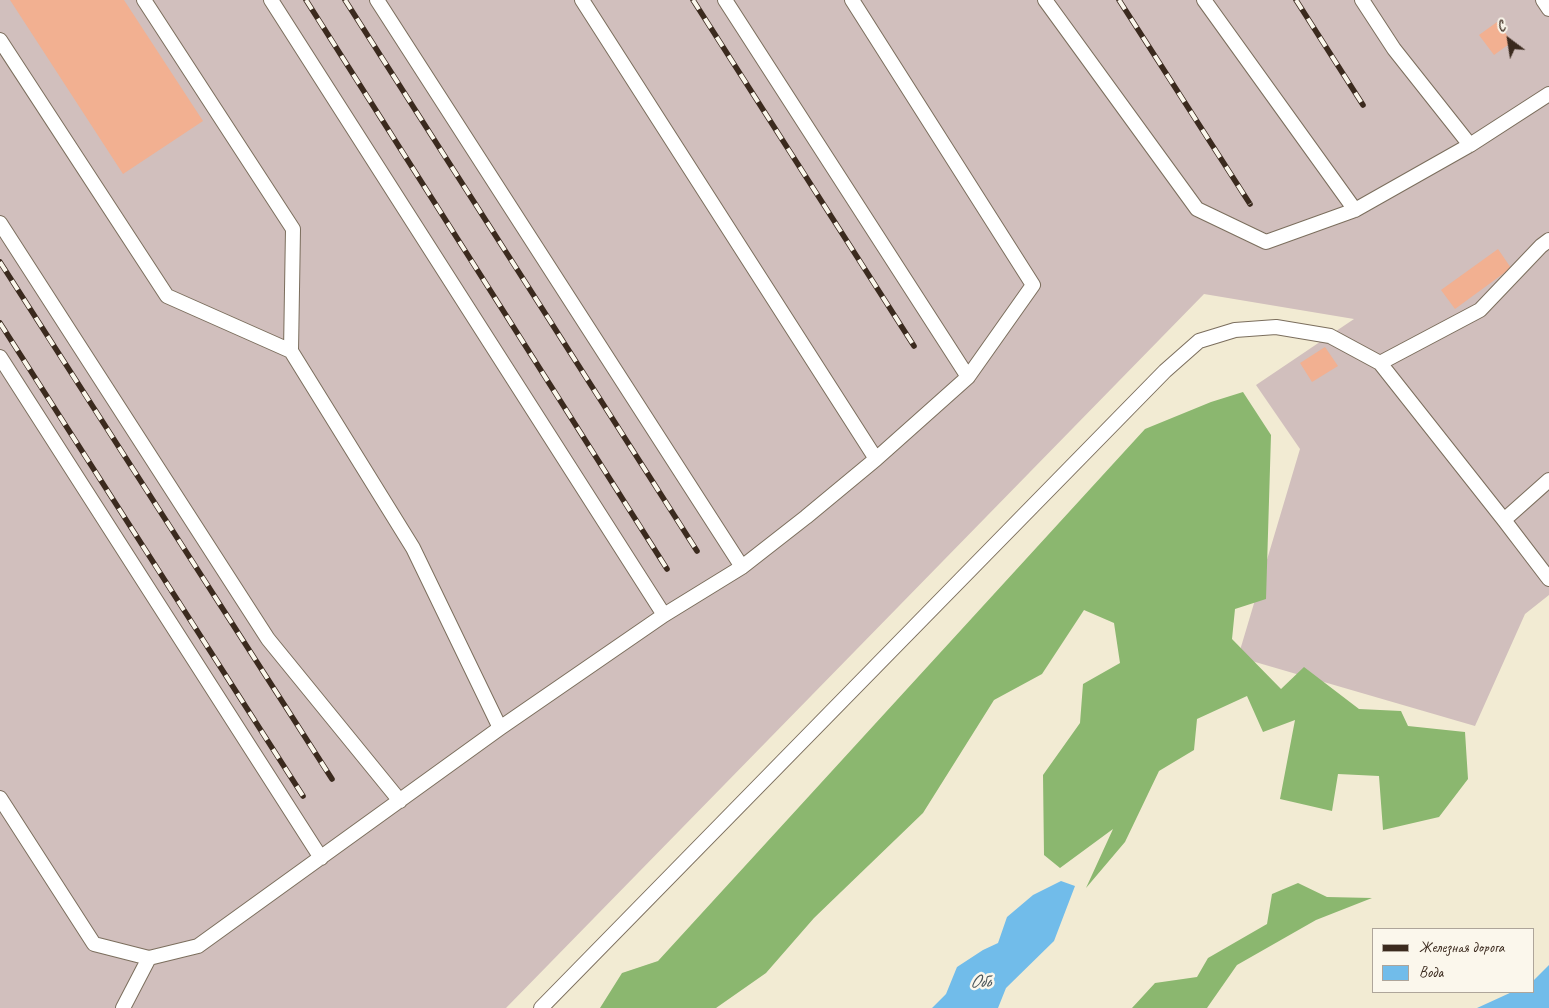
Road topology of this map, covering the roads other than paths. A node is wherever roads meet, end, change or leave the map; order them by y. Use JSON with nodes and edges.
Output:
{"nodes":[{"id":1,"x":144,"y":0,"type":"edge"},
{"id":2,"x":271,"y":0,"type":"edge"},
{"id":3,"x":377,"y":0,"type":"edge"},
{"id":4,"x":582,"y":0,"type":"edge"},
{"id":5,"x":725,"y":0,"type":"edge"},
{"id":6,"x":852,"y":0,"type":"edge"},
{"id":7,"x":1045,"y":0,"type":"edge"},
{"id":8,"x":1204,"y":0,"type":"edge"},
{"id":9,"x":1362,"y":0,"type":"edge"},
{"id":10,"x":1543,"y":0,"type":"edge"},
{"id":11,"x":1549,"y":9,"type":"edge"},
{"id":12,"x":0,"y":40,"type":"edge"},
{"id":13,"x":1549,"y":94,"type":"edge"},
{"id":14,"x":1470,"y":145,"type":"junction"},
{"id":15,"x":1355,"y":210,"type":"junction"},
{"id":16,"x":0,"y":223,"type":"edge"},
{"id":17,"x":1549,"y":240,"type":"edge"},
{"id":18,"x":291,"y":351,"type":"junction"},
{"id":19,"x":0,"y":358,"type":"edge"},
{"id":20,"x":1380,"y":363,"type":"junction"},
{"id":21,"x":968,"y":376,"type":"junction"},
{"id":22,"x":876,"y":459,"type":"junction"},
{"id":23,"x":1549,"y":480,"type":"edge"},
{"id":24,"x":1504,"y":520,"type":"junction"},
{"id":25,"x":742,"y":566,"type":"junction"},
{"id":26,"x":1549,"y":579,"type":"edge"},
{"id":27,"x":664,"y":615,"type":"junction"},
{"id":28,"x":500,"y":728,"type":"junction"},
{"id":29,"x":0,"y":798,"type":"edge"},
{"id":30,"x":400,"y":801,"type":"junction"},
{"id":31,"x":321,"y":858,"type":"junction"},
{"id":32,"x":149,"y":958,"type":"junction"},
{"id":33,"x":123,"y":1008,"type":"edge"},
{"id":34,"x":541,"y":1008,"type":"edge"}],
"edges":[{"from":1,"to":18,"type":"lane"},
{"from":2,"to":27,"type":"lane"},
{"from":3,"to":25,"type":"lane"},
{"from":4,"to":22,"type":"lane"},
{"from":5,"to":21,"type":"lane"},
{"from":6,"to":21,"type":"lane"},
{"from":7,"to":15,"type":"lane"},
{"from":8,"to":15,"type":"lane"},
{"from":9,"to":14,"type":"lane"},
{"from":10,"to":11,"type":"lane"},
{"from":12,"to":18,"type":"lane"},
{"from":13,"to":14,"type":"lane"},
{"from":14,"to":15,"type":"lane"},
{"from":16,"to":30,"type":"lane"},
{"from":17,"to":20,"type":"lane"},
{"from":18,"to":28,"type":"lane"},
{"from":19,"to":31,"type":"lane"},
{"from":20,"to":24,"type":"lane"},
{"from":20,"to":34,"type":"lane"},
{"from":21,"to":22,"type":"lane"},
{"from":22,"to":25,"type":"lane"},
{"from":23,"to":24,"type":"lane"},
{"from":24,"to":26,"type":"lane"},
{"from":25,"to":27,"type":"lane"},
{"from":27,"to":28,"type":"lane"},
{"from":28,"to":30,"type":"lane"},
{"from":29,"to":32,"type":"lane"},
{"from":30,"to":31,"type":"lane"},
{"from":31,"to":32,"type":"lane"},
{"from":32,"to":33,"type":"lane"}]}
